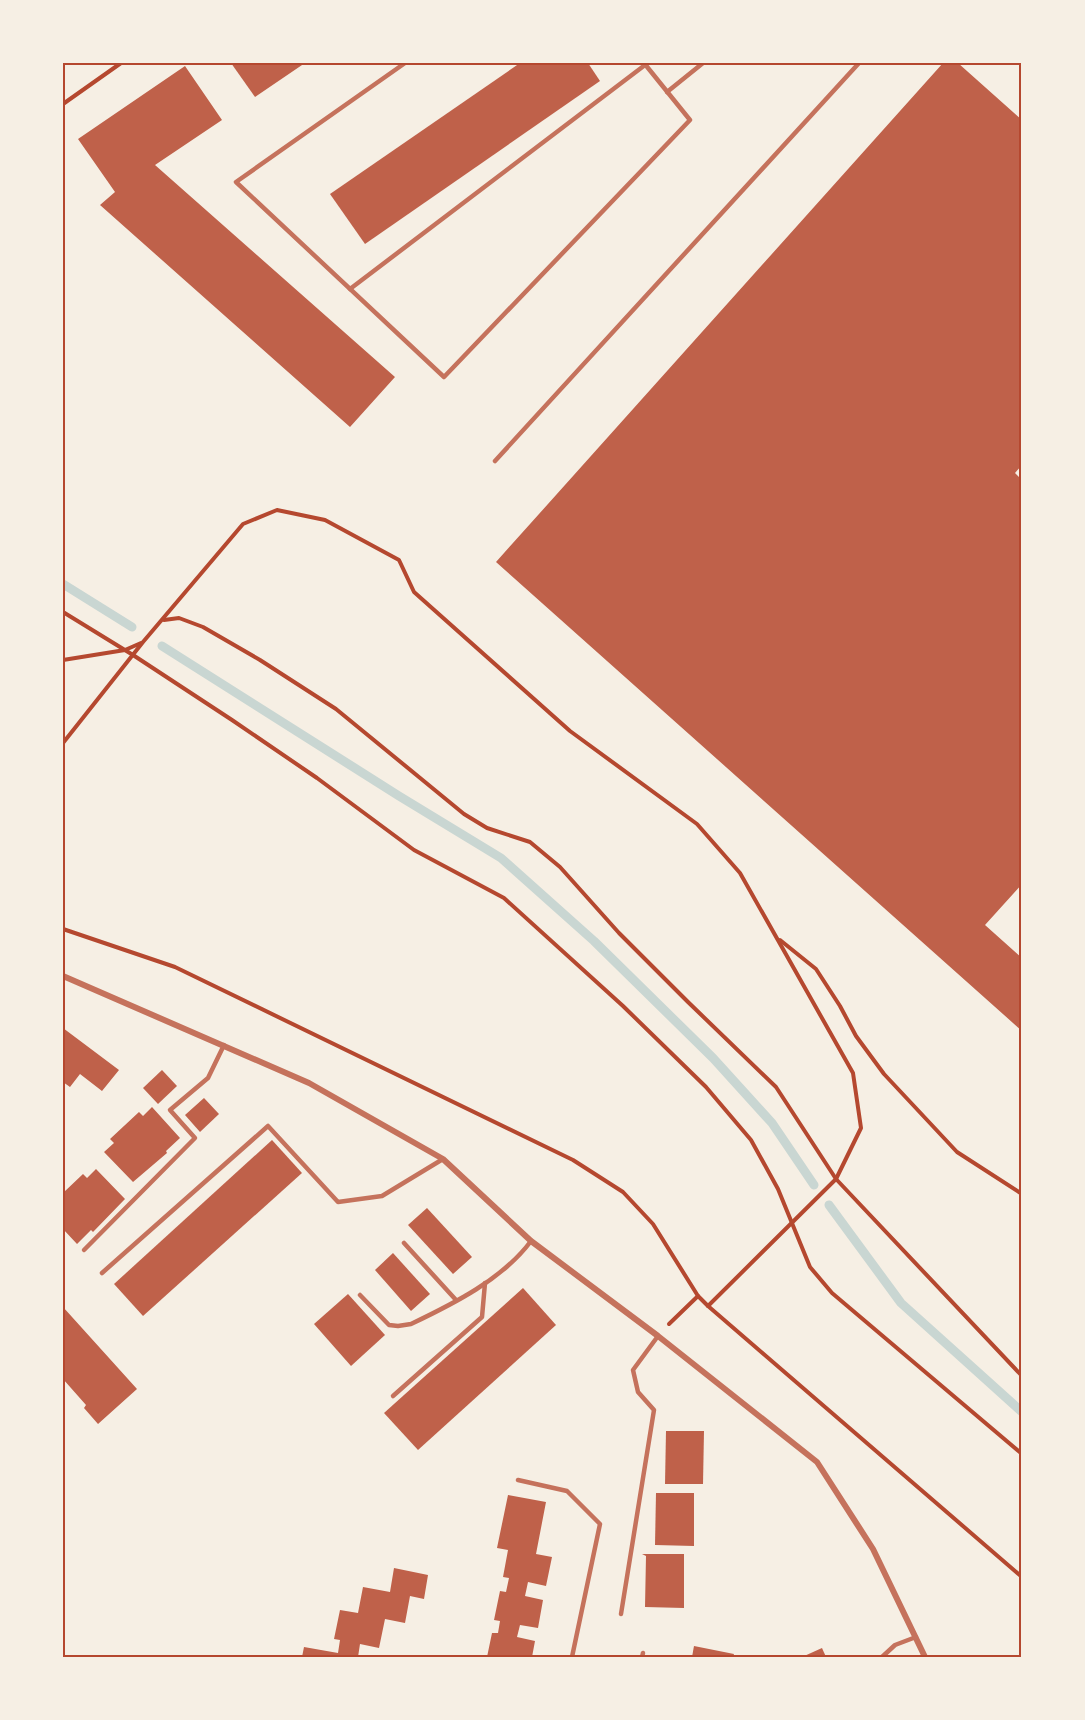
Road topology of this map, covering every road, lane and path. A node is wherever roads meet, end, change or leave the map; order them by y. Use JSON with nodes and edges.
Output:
{"nodes":[{"id":1,"x":121,"y":63,"type":"edge"},
{"id":2,"x":405,"y":63,"type":"edge"},
{"id":3,"x":703,"y":63,"type":"edge"},
{"id":4,"x":859,"y":63,"type":"edge"},
{"id":5,"x":644,"y":64,"type":"edge"},
{"id":6,"x":667,"y":92,"type":"junction"},
{"id":7,"x":63,"y":104,"type":"edge"},
{"id":8,"x":350,"y":289,"type":"junction"},
{"id":9,"x":495,"y":461,"type":"dead end"},
{"id":10,"x":63,"y":612,"type":"edge"},
{"id":11,"x":162,"y":620,"type":"junction"},
{"id":12,"x":143,"y":642,"type":"junction"},
{"id":13,"x":125,"y":650,"type":"junction"},
{"id":14,"x":133,"y":655,"type":"junction"},
{"id":15,"x":63,"y":660,"type":"edge"},
{"id":16,"x":63,"y":743,"type":"edge"},
{"id":17,"x":63,"y":929,"type":"edge"},
{"id":18,"x":777,"y":938,"type":"junction"},
{"id":19,"x":63,"y":976,"type":"edge"},
{"id":20,"x":224,"y":1045,"type":"junction"},
{"id":21,"x":443,"y":1159,"type":"junction"},
{"id":22,"x":836,"y":1179,"type":"junction"},
{"id":23,"x":1022,"y":1194,"type":"edge"},
{"id":24,"x":792,"y":1223,"type":"junction"},
{"id":25,"x":531,"y":1241,"type":"junction"},
{"id":26,"x":404,"y":1243,"type":"dead end"},
{"id":27,"x":84,"y":1250,"type":"dead end"},
{"id":28,"x":102,"y":1273,"type":"dead end"},
{"id":29,"x":485,"y":1283,"type":"junction"},
{"id":30,"x":360,"y":1294,"type":"dead end"},
{"id":31,"x":698,"y":1296,"type":"junction"},
{"id":32,"x":456,"y":1300,"type":"junction"},
{"id":33,"x":708,"y":1306,"type":"junction"},
{"id":34,"x":658,"y":1335,"type":"junction"},
{"id":35,"x":1022,"y":1376,"type":"edge"},
{"id":36,"x":393,"y":1396,"type":"dead end"},
{"id":37,"x":1022,"y":1454,"type":"edge"},
{"id":38,"x":518,"y":1480,"type":"dead end"},
{"id":39,"x":1022,"y":1577,"type":"edge"},
{"id":40,"x":621,"y":1614,"type":"dead end"},
{"id":41,"x":916,"y":1637,"type":"junction"},
{"id":42,"x":572,"y":1657,"type":"edge"},
{"id":43,"x":882,"y":1657,"type":"edge"},
{"id":44,"x":925,"y":1657,"type":"edge"}],
"edges":[{"from":1,"to":7,"type":"path"},
{"from":2,"to":8,"type":"lane"},
{"from":3,"to":6,"type":"lane"},
{"from":4,"to":9,"type":"lane"},
{"from":5,"to":6,"type":"lane"},
{"from":5,"to":8,"type":"lane"},
{"from":6,"to":8,"type":"lane"},
{"from":10,"to":13,"type":"path"},
{"from":11,"to":12,"type":"path"},
{"from":11,"to":18,"type":"path"},
{"from":11,"to":22,"type":"path"},
{"from":12,"to":13,"type":"path"},
{"from":12,"to":14,"type":"path"},
{"from":13,"to":14,"type":"path"},
{"from":13,"to":15,"type":"path"},
{"from":14,"to":16,"type":"path"},
{"from":14,"to":24,"type":"path"},
{"from":17,"to":31,"type":"path"},
{"from":18,"to":22,"type":"path"},
{"from":18,"to":23,"type":"path"},
{"from":19,"to":20,"type":"street"},
{"from":20,"to":21,"type":"street"},
{"from":20,"to":27,"type":"lane"},
{"from":21,"to":25,"type":"street"},
{"from":21,"to":28,"type":"lane"},
{"from":22,"to":24,"type":"path"},
{"from":22,"to":35,"type":"path"},
{"from":24,"to":33,"type":"path"},
{"from":24,"to":37,"type":"path"},
{"from":25,"to":29,"type":"lane"},
{"from":25,"to":34,"type":"street"},
{"from":26,"to":32,"type":"lane"},
{"from":29,"to":32,"type":"lane"},
{"from":29,"to":36,"type":"lane"},
{"from":30,"to":32,"type":"lane"},
{"from":31,"to":33,"type":"path"},
{"from":31,"to":34,"type":"path"},
{"from":33,"to":39,"type":"path"},
{"from":34,"to":40,"type":"lane"},
{"from":34,"to":41,"type":"street"},
{"from":38,"to":42,"type":"lane"},
{"from":41,"to":43,"type":"lane"},
{"from":41,"to":44,"type":"street"}]}
